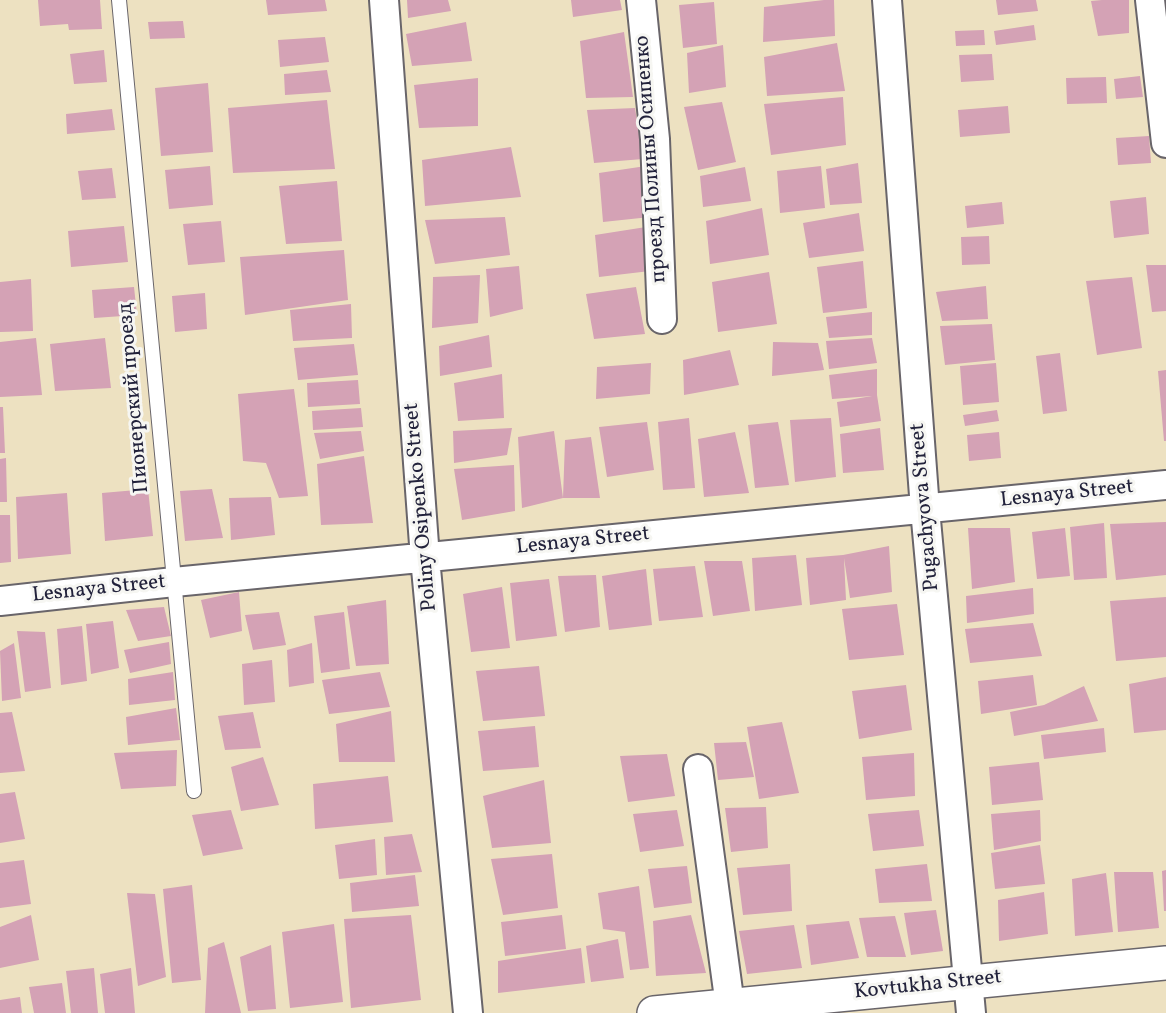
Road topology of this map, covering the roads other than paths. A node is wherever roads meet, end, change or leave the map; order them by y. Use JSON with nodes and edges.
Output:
{"nodes":[{"id":1,"x":119,"y":0,"type":"edge"},
{"id":2,"x":384,"y":0,"type":"edge"},
{"id":3,"x":641,"y":0,"type":"edge"},
{"id":4,"x":887,"y":0,"type":"edge"},
{"id":5,"x":1150,"y":0,"type":"edge"},
{"id":6,"x":1166,"y":143,"type":"edge"},
{"id":7,"x":662,"y":319,"type":"dead end"},
{"id":8,"x":1166,"y":485,"type":"edge"},
{"id":9,"x":925,"y":508,"type":"junction"},
{"id":10,"x":425,"y":558,"type":"junction"},
{"id":11,"x":174,"y":582,"type":"junction"},
{"id":12,"x":0,"y":601,"type":"edge"},
{"id":13,"x":698,"y":769,"type":"dead end"},
{"id":14,"x":194,"y":791,"type":"dead end"},
{"id":15,"x":1166,"y":963,"type":"edge"},
{"id":16,"x":969,"y":997,"type":"edge"},
{"id":17,"x":731,"y":1009,"type":"edge"},
{"id":18,"x":468,"y":1013,"type":"edge"},
{"id":19,"x":654,"y":1013,"type":"edge"}],
"edges":[{"from":1,"to":11,"type":"lane","name":"Пионерский проезд"},
{"from":2,"to":10,"type":"street","name":"Poliny Osipenko Street"},
{"from":3,"to":7,"type":"street","name":"проезд Полины Осипенко"},
{"from":4,"to":9,"type":"street","name":"Pugachyova Street"},
{"from":5,"to":6,"type":"street"},
{"from":8,"to":9,"type":"street","name":"Lesnaya Street"},
{"from":9,"to":10,"type":"street","name":"Lesnaya Street"},
{"from":9,"to":16,"type":"street","name":"Pugachyova Street"},
{"from":10,"to":11,"type":"street","name":"Lesnaya Street"},
{"from":10,"to":18,"type":"street","name":"Poliny Osipenko Street"},
{"from":11,"to":12,"type":"street","name":"Lesnaya Street"},
{"from":11,"to":14,"type":"lane","name":"Пионерский проезд"},
{"from":13,"to":17,"type":"street"},
{"from":15,"to":16,"type":"street","name":"Kovtukha Street"},
{"from":16,"to":17,"type":"street","name":"Kovtukha Street"},
{"from":17,"to":19,"type":"street","name":"Kovtukha Street"}]}
